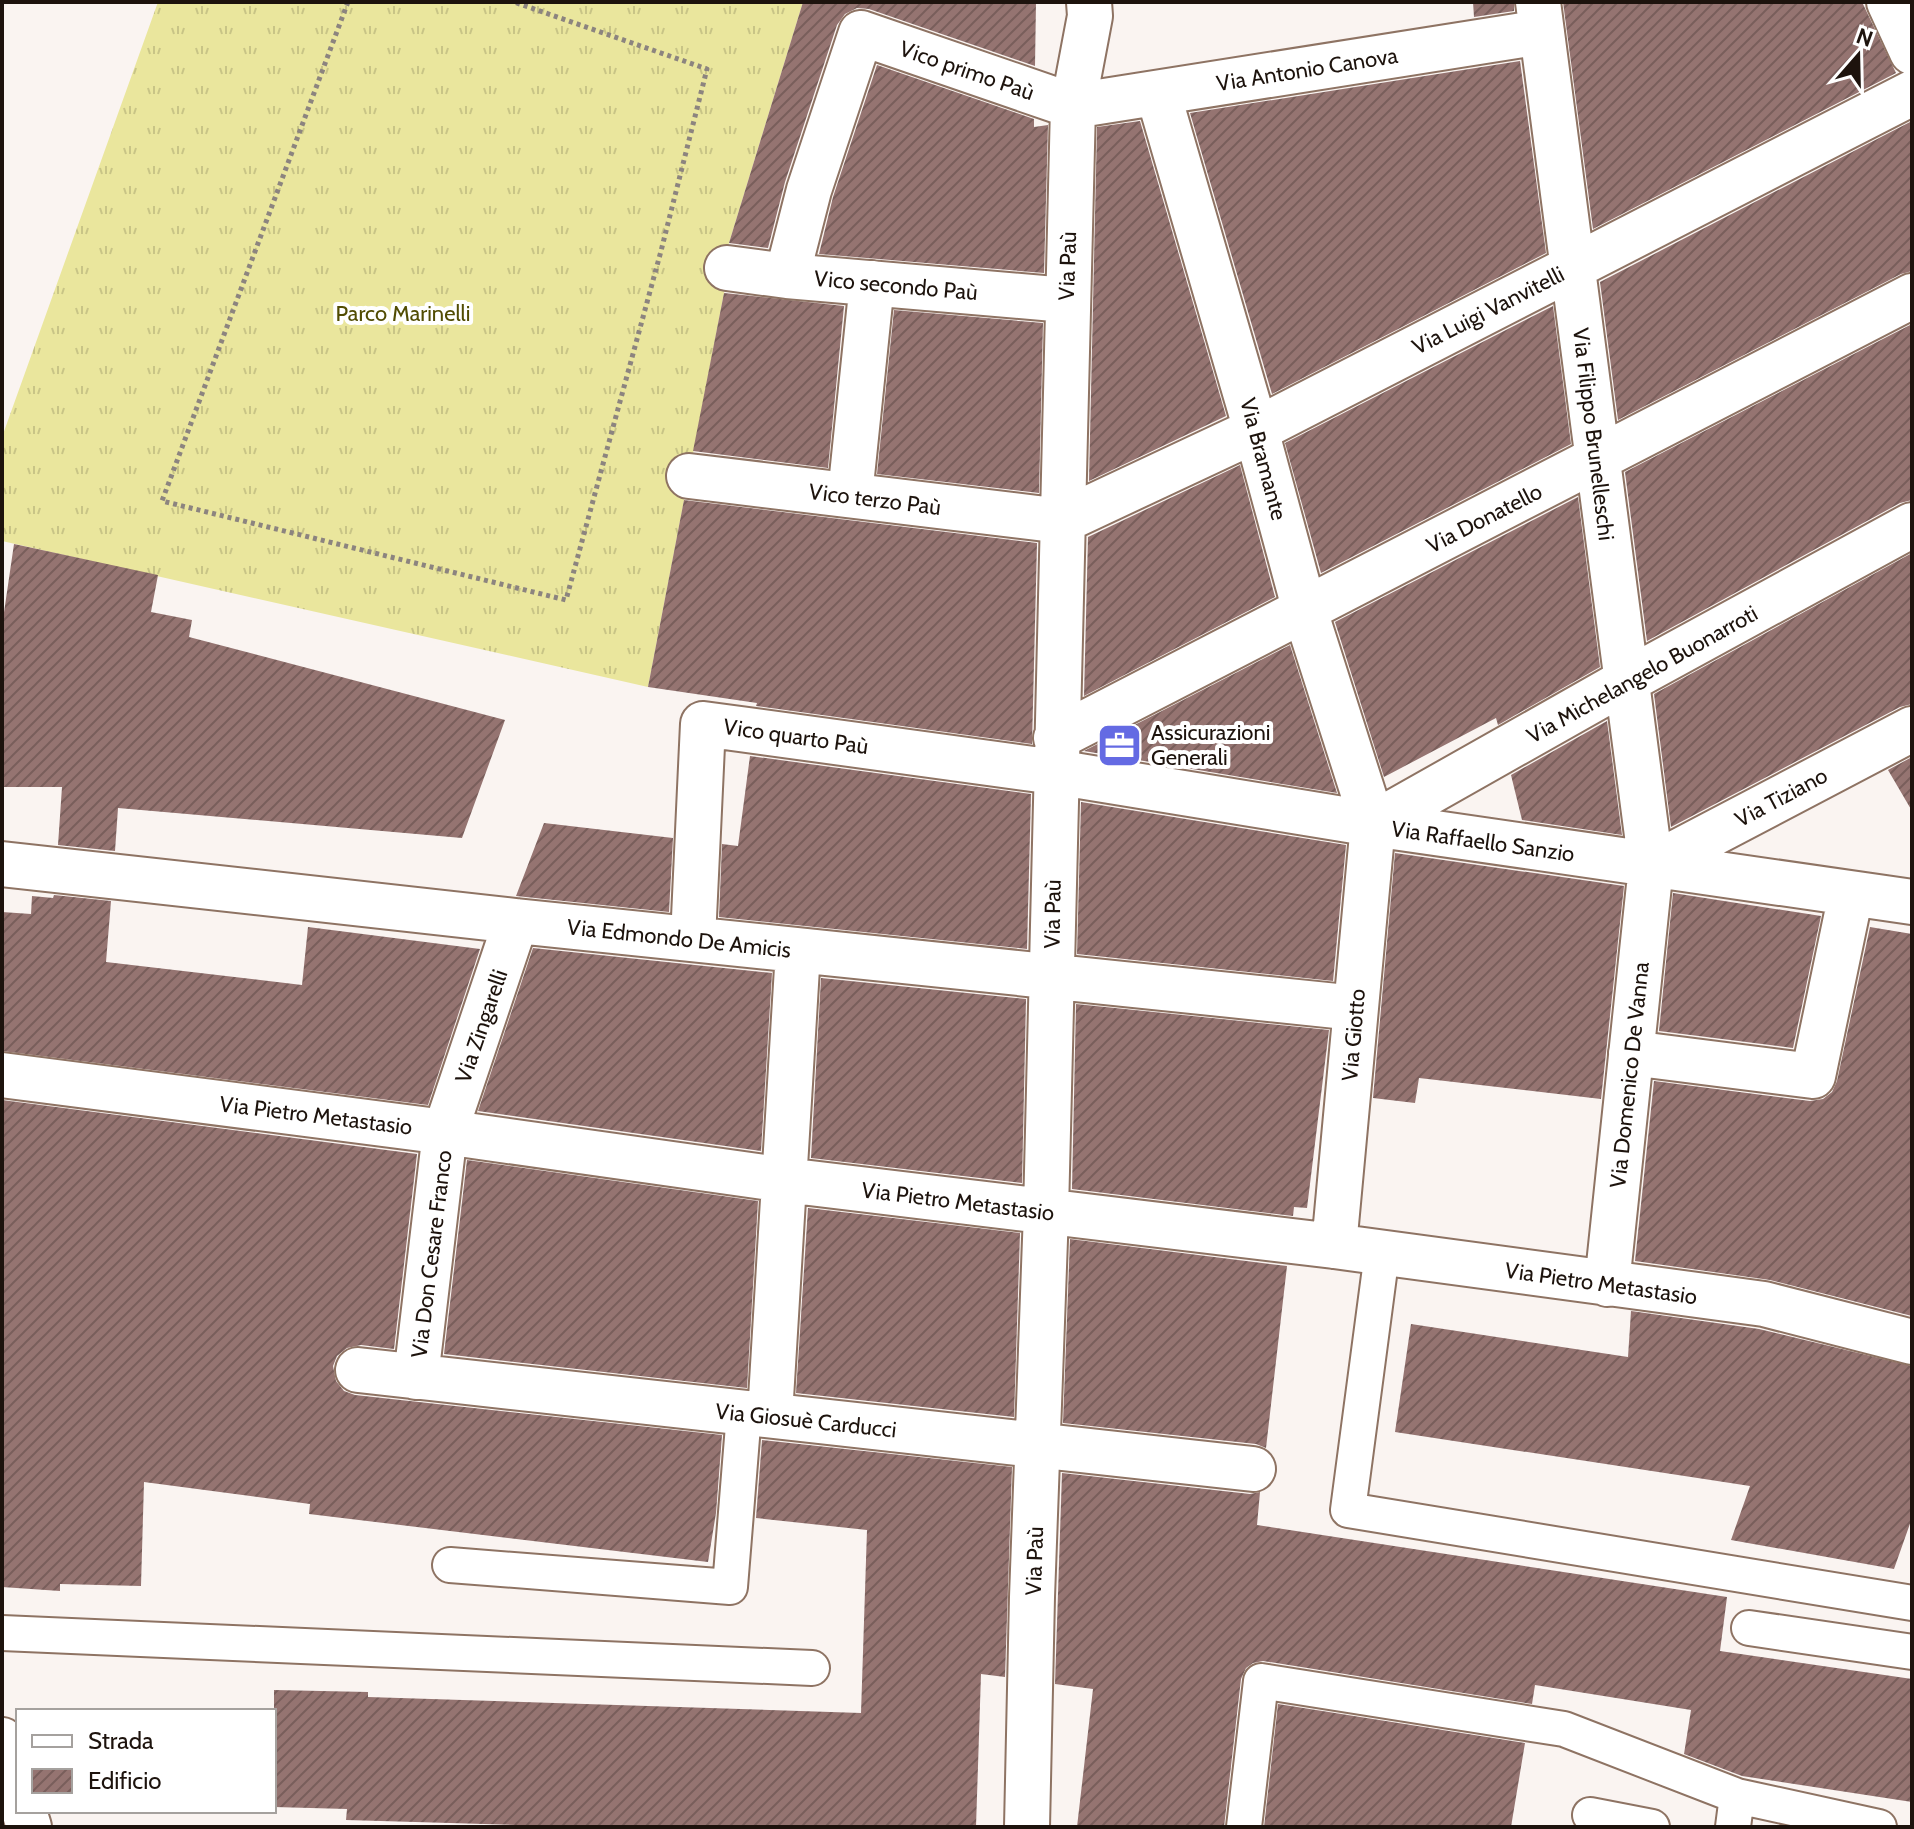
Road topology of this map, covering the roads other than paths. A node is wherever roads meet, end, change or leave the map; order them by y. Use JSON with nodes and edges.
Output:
{"nodes":[{"id":1,"x":1089,"y":2,"type":"edge"},
{"id":2,"x":1889,"y":2,"type":"edge"},
{"id":3,"x":1540,"y":17,"type":"edge"},
{"id":4,"x":1912,"y":52,"type":"edge"},
{"id":5,"x":1158,"y":93,"type":"junction"},
{"id":6,"x":1912,"y":93,"type":"edge"},
{"id":7,"x":1073,"y":106,"type":"junction"},
{"id":8,"x":1572,"y":267,"type":"junction"},
{"id":9,"x":727,"y":268,"type":"dead end"},
{"id":10,"x":787,"y":276,"type":"junction"},
{"id":11,"x":872,"y":283,"type":"junction"},
{"id":12,"x":1912,"y":296,"type":"edge"},
{"id":13,"x":1066,"y":300,"type":"junction"},
{"id":14,"x":1256,"y":430,"type":"junction"},
{"id":15,"x":1597,"y":459,"type":"junction"},
{"id":16,"x":689,"y":476,"type":"dead end"},
{"id":17,"x":850,"y":495,"type":"junction"},
{"id":18,"x":1062,"y":521,"type":"junction"},
{"id":19,"x":1912,"y":525,"type":"edge"},
{"id":20,"x":1305,"y":611,"type":"junction"},
{"id":21,"x":1626,"y":681,"type":"junction"},
{"id":22,"x":1912,"y":729,"type":"edge"},
{"id":23,"x":1056,"y":755,"type":"junction"},
{"id":24,"x":1373,"y":824,"type":"junction"},
{"id":25,"x":2,"y":864,"type":"edge"},
{"id":26,"x":1651,"y":866,"type":"junction"},
{"id":27,"x":1851,"y":894,"type":"junction"},
{"id":28,"x":1912,"y":902,"type":"edge"},
{"id":29,"x":516,"y":921,"type":"junction"},
{"id":30,"x":693,"y":939,"type":"junction"},
{"id":31,"x":798,"y":951,"type":"junction"},
{"id":32,"x":1051,"y":977,"type":"junction"},
{"id":33,"x":1356,"y":1008,"type":"junction"},
{"id":34,"x":1631,"y":1053,"type":"junction"},
{"id":35,"x":2,"y":1075,"type":"edge"},
{"id":36,"x":445,"y":1132,"type":"junction"},
{"id":37,"x":785,"y":1180,"type":"junction"},
{"id":38,"x":1046,"y":1212,"type":"junction"},
{"id":39,"x":1334,"y":1246,"type":"junction"},
{"id":40,"x":1382,"y":1253,"type":"junction"},
{"id":41,"x":1607,"y":1284,"type":"junction"},
{"id":42,"x":1912,"y":1342,"type":"edge"},
{"id":43,"x":358,"y":1370,"type":"dead end"},
{"id":44,"x":416,"y":1377,"type":"junction"},
{"id":45,"x":757,"y":1414,"type":"junction"},
{"id":46,"x":1038,"y":1446,"type":"junction"},
{"id":47,"x":1253,"y":1469,"type":"dead end"},
{"id":48,"x":450,"y":1565,"type":"dead end"},
{"id":49,"x":1912,"y":1603,"type":"edge"},
{"id":50,"x":1749,"y":1628,"type":"dead end"},
{"id":51,"x":2,"y":1633,"type":"edge"},
{"id":52,"x":1912,"y":1652,"type":"edge"},
{"id":53,"x":812,"y":1668,"type":"dead end"},
{"id":54,"x":2,"y":1740,"type":"edge"},
{"id":55,"x":16,"y":1786,"type":"edge"},
{"id":56,"x":1735,"y":1811,"type":"edge"},
{"id":57,"x":1590,"y":1815,"type":"dead end"},
{"id":58,"x":1027,"y":1827,"type":"edge"},
{"id":59,"x":1244,"y":1827,"type":"edge"},
{"id":60,"x":1652,"y":1827,"type":"edge"},
{"id":61,"x":1879,"y":1827,"type":"edge"}],
"edges":[{"from":1,"to":7,"type":"street","name":"Via Paù"},
{"from":2,"to":4,"type":"street"},
{"from":3,"to":5,"type":"street","name":"Via Antonio Canova"},
{"from":3,"to":8,"type":"street","name":"Via Filippo Brunelleschi"},
{"from":5,"to":7,"type":"street","name":"Via Antonio Canova"},
{"from":5,"to":14,"type":"street","name":"Via Bramante"},
{"from":6,"to":8,"type":"street","name":"Via Luigi Vanvitelli"},
{"from":7,"to":10,"type":"street","name":"Vico primo Paù"},
{"from":7,"to":13,"type":"street","name":"Via Paù"},
{"from":8,"to":14,"type":"street","name":"Via Luigi Vanvitelli"},
{"from":8,"to":15,"type":"street","name":"Via Filippo Brunelleschi"},
{"from":9,"to":10,"type":"street","name":"Vico secondo Paù"},
{"from":10,"to":11,"type":"street","name":"Vico secondo Paù"},
{"from":11,"to":13,"type":"street","name":"Vico secondo Paù"},
{"from":11,"to":17,"type":"street"},
{"from":12,"to":15,"type":"street","name":"Via Donatello"},
{"from":13,"to":18,"type":"street","name":"Via Paù"},
{"from":14,"to":18,"type":"street","name":"Via Luigi Vanvitelli"},
{"from":14,"to":20,"type":"street","name":"Via Bramante"},
{"from":15,"to":20,"type":"street","name":"Via Donatello"},
{"from":15,"to":21,"type":"street","name":"Via Filippo Brunelleschi"},
{"from":16,"to":17,"type":"street","name":"Vico terzo Paù"},
{"from":17,"to":18,"type":"street","name":"Vico terzo Paù"},
{"from":18,"to":23,"type":"street","name":"Via Paù"},
{"from":19,"to":21,"type":"street","name":"Via Michelangelo Buonarroti"},
{"from":20,"to":23,"type":"street","name":"Via Donatello"},
{"from":20,"to":24,"type":"street","name":"Via Bramante"},
{"from":21,"to":24,"type":"street","name":"Via Michelangelo Buonarroti"},
{"from":21,"to":26,"type":"street","name":"Via Filippo Brunelleschi"},
{"from":22,"to":26,"type":"street","name":"Via Tiziano"},
{"from":23,"to":24,"type":"street","name":"Via Raffaello Sanzio"},
{"from":23,"to":30,"type":"street","name":"Vico quarto Paù"},
{"from":23,"to":32,"type":"street","name":"Via Paù"},
{"from":24,"to":26,"type":"street","name":"Via Raffaello Sanzio"},
{"from":24,"to":33,"type":"street","name":"Via Giotto"},
{"from":25,"to":29,"type":"street","name":"Via Edmondo De Amicis"},
{"from":26,"to":27,"type":"street","name":"Via Raffaello Sanzio"},
{"from":26,"to":34,"type":"street","name":"Via Domenico De Vanna"},
{"from":27,"to":28,"type":"street","name":"Via Raffaello Sanzio"},
{"from":27,"to":34,"type":"street"},
{"from":29,"to":30,"type":"street","name":"Via Edmondo De Amicis"},
{"from":29,"to":36,"type":"street","name":"Via Zingarelli"},
{"from":30,"to":31,"type":"street","name":"Via Edmondo De Amicis"},
{"from":31,"to":32,"type":"street","name":"Via Edmondo De Amicis"},
{"from":31,"to":37,"type":"street"},
{"from":32,"to":33,"type":"street","name":"Via Edmondo De Amicis"},
{"from":32,"to":38,"type":"street","name":"Via Paù"},
{"from":33,"to":39,"type":"street","name":"Via Giotto"},
{"from":34,"to":41,"type":"street","name":"Via Domenico De Vanna"},
{"from":35,"to":36,"type":"street","name":"Via Pietro Metastasio"},
{"from":36,"to":37,"type":"street","name":"Via Pietro Metastasio"},
{"from":36,"to":44,"type":"street","name":"Via Don Cesare Franco"},
{"from":37,"to":38,"type":"street","name":"Via Pietro Metastasio"},
{"from":37,"to":45,"type":"street"},
{"from":38,"to":39,"type":"street","name":"Via Pietro Metastasio"},
{"from":38,"to":46,"type":"street","name":"Via Paù"},
{"from":39,"to":40,"type":"street","name":"Via Pietro Metastasio"},
{"from":40,"to":41,"type":"street","name":"Via Pietro Metastasio"},
{"from":40,"to":49,"type":"lane"},
{"from":41,"to":42,"type":"street","name":"Via Pietro Metastasio"},
{"from":43,"to":44,"type":"street","name":"Via Giosuè Carducci"},
{"from":44,"to":45,"type":"street","name":"Via Giosuè Carducci"},
{"from":45,"to":46,"type":"street","name":"Via Giosuè Carducci"},
{"from":45,"to":48,"type":"lane"},
{"from":46,"to":47,"type":"street","name":"Via Giosuè Carducci"},
{"from":46,"to":58,"type":"street","name":"Via Paù"},
{"from":50,"to":52,"type":"lane"},
{"from":51,"to":53,"type":"lane"},
{"from":54,"to":55,"type":"street"},
{"from":56,"to":59,"type":"lane"},
{"from":56,"to":61,"type":"lane"},
{"from":57,"to":60,"type":"lane"}]}
